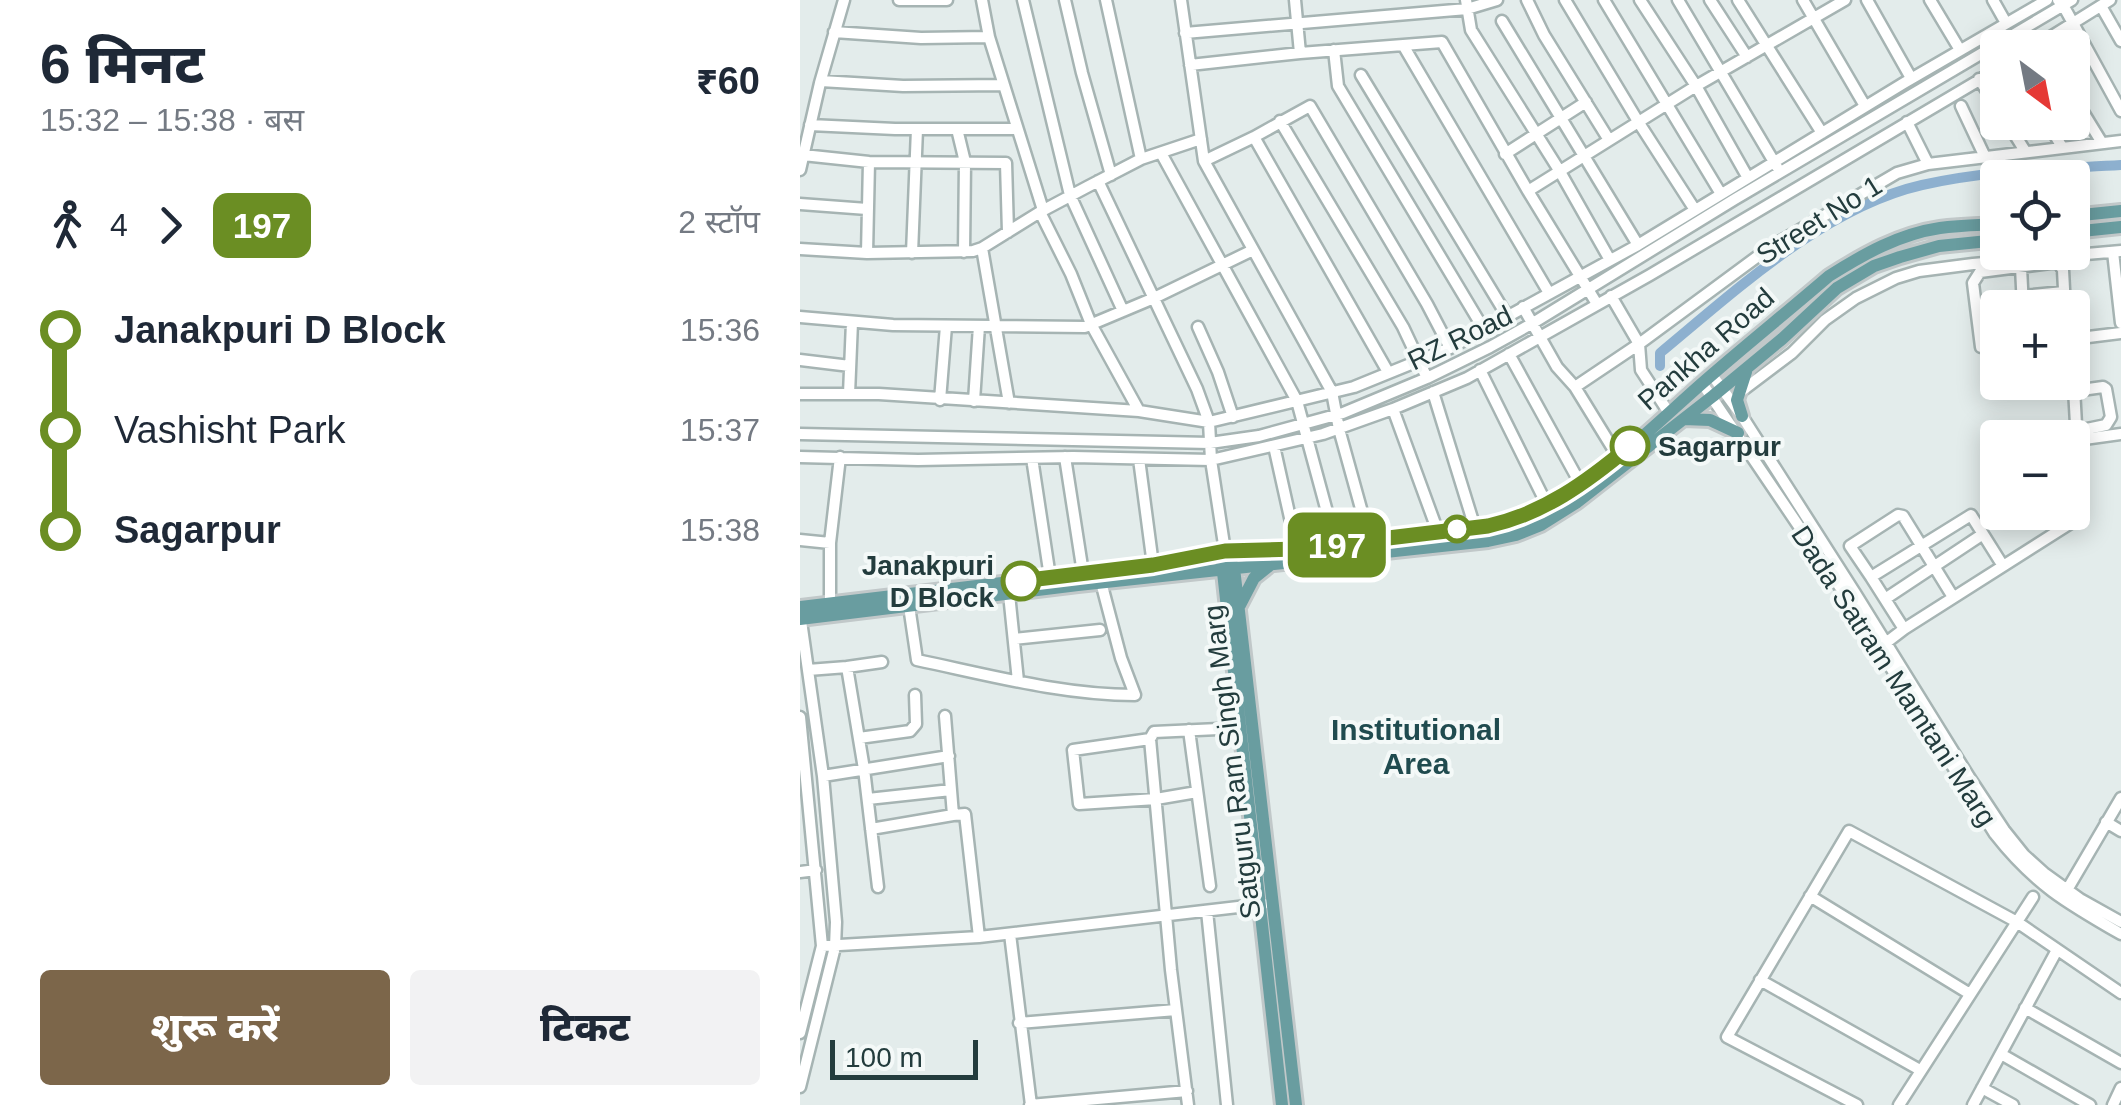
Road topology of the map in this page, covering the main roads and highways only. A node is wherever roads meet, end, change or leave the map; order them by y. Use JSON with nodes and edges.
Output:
{"nodes":[{"id":1,"x":2121,"y":211,"type":"edge"},
{"id":2,"x":2090,"y":214,"type":"edge"},
{"id":3,"x":1980,"y":225,"type":"edge"},
{"id":4,"x":2121,"y":227,"type":"edge"},
{"id":5,"x":2090,"y":230,"type":"edge"},
{"id":6,"x":1980,"y":242,"type":"edge"},
{"id":7,"x":1750,"y":366,"type":"junction"},
{"id":8,"x":1742,"y":416,"type":"road end"},
{"id":9,"x":1683,"y":419,"type":"junction"},
{"id":10,"x":1738,"y":433,"type":"road end"},
{"id":11,"x":1225,"y":551,"type":"junction"},
{"id":12,"x":1270,"y":564,"type":"junction"},
{"id":13,"x":1228,"y":568,"type":"junction"},
{"id":14,"x":1200,"y":571,"type":"junction"},
{"id":15,"x":1224,"y":596,"type":"junction"},
{"id":16,"x":1239,"y":610,"type":"junction"},
{"id":17,"x":800,"y":615,"type":"edge"},
{"id":18,"x":1267,"y":904,"type":"junction"},
{"id":19,"x":1282,"y":1105,"type":"edge"},
{"id":20,"x":1296,"y":1105,"type":"edge"}],
"edges":[{"from":1,"to":2,"type":"main road"},
{"from":3,"to":11,"type":"main road","name":"Pankha Road"},
{"from":4,"to":5,"type":"main road"},
{"from":6,"to":7,"type":"main road","name":"Pankha Road"},
{"from":7,"to":8,"type":"main road"},
{"from":7,"to":9,"type":"main road","name":"Pankha Road"},
{"from":9,"to":10,"type":"main road"},
{"from":9,"to":12,"type":"main road","name":"Pankha Road"},
{"from":11,"to":13,"type":"main road","name":"Satguru Ram Singh Marg"},
{"from":11,"to":17,"type":"main road","name":"Pankha Road"},
{"from":12,"to":13,"type":"main road","name":"Pankha Road"},
{"from":12,"to":16,"type":"main road"},
{"from":13,"to":14,"type":"main road","name":"Pankha Road"},
{"from":13,"to":15,"type":"main road","name":"Satguru Ram Singh Marg"},
{"from":13,"to":16,"type":"main road","name":"Satguru Ram Singh Marg"},
{"from":14,"to":15,"type":"main road"},
{"from":14,"to":17,"type":"main road","name":"Pankha Road"},
{"from":15,"to":18,"type":"main road","name":"Satguru Ram Singh Marg"},
{"from":16,"to":18,"type":"main road","name":"Satguru Ram Singh Marg"},
{"from":18,"to":19,"type":"main road","name":"Satguru Ram Singh Marg"},
{"from":18,"to":20,"type":"main road","name":"Satguru Ram Singh Marg"}]}
